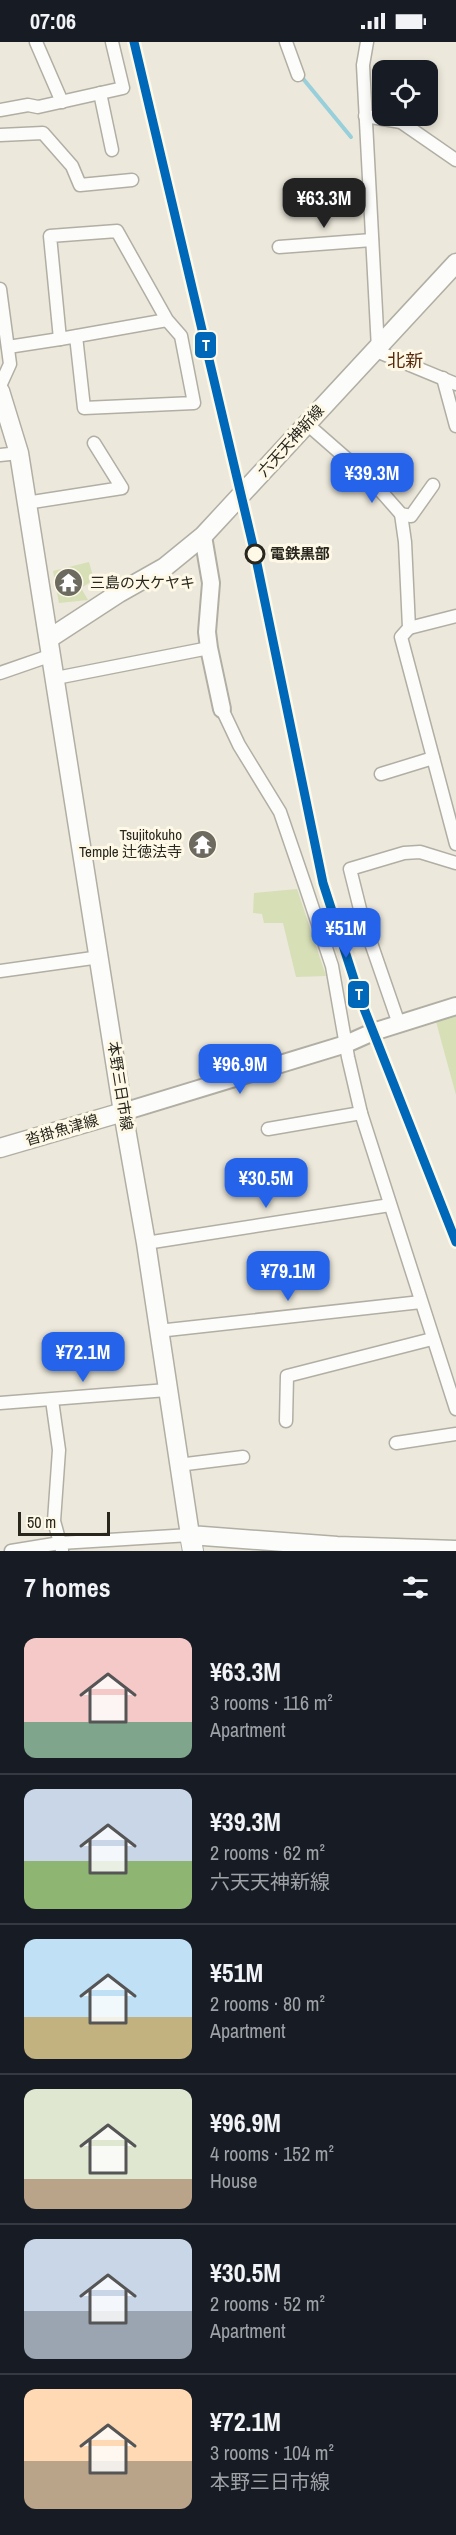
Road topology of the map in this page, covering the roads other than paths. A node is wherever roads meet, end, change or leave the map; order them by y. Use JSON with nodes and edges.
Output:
{"nodes":[{"id":1,"x":36,"y":42,"type":"edge"},
{"id":2,"x":112,"y":42,"type":"edge"},
{"id":3,"x":286,"y":42,"type":"edge"},
{"id":4,"x":367,"y":42,"type":"edge"},
{"id":5,"x":298,"y":75,"type":"dead end"},
{"id":6,"x":100,"y":93,"type":"junction"},
{"id":7,"x":62,"y":102,"type":"junction"},
{"id":8,"x":0,"y":110,"type":"edge"},
{"id":9,"x":365,"y":116,"type":"junction"},
{"id":10,"x":372,"y":116,"type":"edge"},
{"id":11,"x":412,"y":126,"type":"edge"},
{"id":12,"x":0,"y":135,"type":"edge"},
{"id":13,"x":112,"y":150,"type":"dead end"},
{"id":14,"x":456,"y":160,"type":"edge"},
{"id":15,"x":132,"y":180,"type":"dead end"},
{"id":16,"x":372,"y":240,"type":"junction"},
{"id":17,"x":279,"y":247,"type":"dead end"},
{"id":18,"x":456,"y":263,"type":"edge"},
{"id":19,"x":0,"y":289,"type":"edge"},
{"id":20,"x":167,"y":320,"type":"junction"},
{"id":21,"x":76,"y":336,"type":"junction"},
{"id":22,"x":60,"y":339,"type":"junction"},
{"id":23,"x":8,"y":347,"type":"junction"},
{"id":24,"x":378,"y":349,"type":"junction"},
{"id":25,"x":443,"y":378,"type":"junction"},
{"id":26,"x":456,"y":384,"type":"edge"},
{"id":27,"x":0,"y":386,"type":"edge"},
{"id":28,"x":0,"y":391,"type":"edge"},
{"id":29,"x":307,"y":424,"type":"junction"},
{"id":30,"x":456,"y":426,"type":"edge"},
{"id":31,"x":94,"y":443,"type":"dead end"},
{"id":32,"x":19,"y":453,"type":"junction"},
{"id":33,"x":0,"y":455,"type":"edge"},
{"id":34,"x":433,"y":485,"type":"dead end"},
{"id":35,"x":26,"y":502,"type":"junction"},
{"id":36,"x":401,"y":514,"type":"junction"},
{"id":37,"x":203,"y":536,"type":"junction"},
{"id":38,"x":456,"y":616,"type":"edge"},
{"id":39,"x":409,"y":628,"type":"junction"},
{"id":40,"x":51,"y":647,"type":"junction"},
{"id":41,"x":209,"y":648,"type":"junction"},
{"id":42,"x":0,"y":673,"type":"edge"},
{"id":43,"x":56,"y":678,"type":"junction"},
{"id":44,"x":222,"y":710,"type":"joint"},
{"id":45,"x":433,"y":758,"type":"junction"},
{"id":46,"x":381,"y":774,"type":"dead end"},
{"id":47,"x":454,"y":827,"type":"edge"},
{"id":48,"x":456,"y":844,"type":"edge"},
{"id":49,"x":456,"y":863,"type":"edge"},
{"id":50,"x":100,"y":957,"type":"junction"},
{"id":51,"x":0,"y":970,"type":"edge"},
{"id":52,"x":456,"y":1006,"type":"edge"},
{"id":53,"x":399,"y":1024,"type":"junction"},
{"id":54,"x":346,"y":1044,"type":"junction"},
{"id":55,"x":123,"y":1112,"type":"junction"},
{"id":56,"x":361,"y":1113,"type":"junction"},
{"id":57,"x":268,"y":1129,"type":"dead end"},
{"id":58,"x":0,"y":1148,"type":"edge"},
{"id":59,"x":390,"y":1205,"type":"junction"},
{"id":60,"x":146,"y":1243,"type":"junction"},
{"id":61,"x":421,"y":1302,"type":"junction"},
{"id":62,"x":158,"y":1331,"type":"junction"},
{"id":63,"x":432,"y":1339,"type":"junction"},
{"id":64,"x":167,"y":1390,"type":"junction"},
{"id":65,"x":52,"y":1400,"type":"junction"},
{"id":66,"x":0,"y":1403,"type":"edge"},
{"id":67,"x":456,"y":1409,"type":"edge"},
{"id":68,"x":286,"y":1421,"type":"dead end"},
{"id":69,"x":456,"y":1434,"type":"edge"},
{"id":70,"x":396,"y":1443,"type":"dead end"},
{"id":71,"x":243,"y":1457,"type":"dead end"},
{"id":72,"x":178,"y":1465,"type":"junction"},
{"id":73,"x":191,"y":1543,"type":"edge"},
{"id":74,"x":61,"y":1547,"type":"edge"},
{"id":75,"x":337,"y":1549,"type":"edge"},
{"id":76,"x":456,"y":1550,"type":"edge"},
{"id":77,"x":11,"y":1551,"type":"edge"}],
"edges":[{"from":1,"to":7,"type":"street"},
{"from":2,"to":6,"type":"street"},
{"from":3,"to":5,"type":"street"},
{"from":4,"to":9,"type":"street"},
{"from":6,"to":7,"type":"street"},
{"from":6,"to":13,"type":"street"},
{"from":7,"to":8,"type":"street"},
{"from":9,"to":10,"type":"street"},
{"from":9,"to":16,"type":"street"},
{"from":11,"to":14,"type":"street"},
{"from":12,"to":15,"type":"street"},
{"from":16,"to":17,"type":"street"},
{"from":16,"to":24,"type":"street"},
{"from":18,"to":24,"type":"main road","name":"六天天神新線"},
{"from":19,"to":23,"type":"street"},
{"from":20,"to":21,"type":"street"},
{"from":20,"to":21,"type":"street"},
{"from":20,"to":22,"type":"street"},
{"from":21,"to":22,"type":"street"},
{"from":22,"to":23,"type":"street"},
{"from":23,"to":27,"type":"street"},
{"from":24,"to":25,"type":"street"},
{"from":24,"to":29,"type":"main road","name":"六天天神新線"},
{"from":25,"to":26,"type":"street"},
{"from":25,"to":30,"type":"street"},
{"from":28,"to":32,"type":"main road"},
{"from":29,"to":36,"type":"street"},
{"from":29,"to":37,"type":"main road","name":"六天天神新線"},
{"from":31,"to":35,"type":"street"},
{"from":32,"to":33,"type":"street"},
{"from":32,"to":35,"type":"main road"},
{"from":34,"to":36,"type":"street"},
{"from":35,"to":40,"type":"main road"},
{"from":36,"to":39,"type":"street"},
{"from":37,"to":40,"type":"main road","name":"六天天神新線"},
{"from":37,"to":41,"type":"street"},
{"from":38,"to":39,"type":"street"},
{"from":39,"to":45,"type":"street"},
{"from":40,"to":42,"type":"street"},
{"from":40,"to":43,"type":"main road","name":"本野三日市線"},
{"from":41,"to":43,"type":"street"},
{"from":41,"to":44,"type":"street"},
{"from":43,"to":50,"type":"main road","name":"本野三日市線"},
{"from":44,"to":54,"type":"street"},
{"from":45,"to":46,"type":"street"},
{"from":45,"to":47,"type":"street"},
{"from":47,"to":48,"type":"street"},
{"from":49,"to":53,"type":"street"},
{"from":50,"to":51,"type":"street"},
{"from":50,"to":55,"type":"main road","name":"本野三日市線"},
{"from":52,"to":53,"type":"street"},
{"from":53,"to":54,"type":"street"},
{"from":54,"to":55,"type":"street"},
{"from":54,"to":56,"type":"street"},
{"from":55,"to":58,"type":"main road","name":"沓掛魚津線"},
{"from":55,"to":60,"type":"main road","name":"本野三日市線"},
{"from":56,"to":57,"type":"street"},
{"from":56,"to":59,"type":"street"},
{"from":59,"to":60,"type":"street"},
{"from":59,"to":61,"type":"street"},
{"from":60,"to":62,"type":"main road","name":"本野三日市線"},
{"from":61,"to":62,"type":"street"},
{"from":61,"to":63,"type":"street"},
{"from":62,"to":64,"type":"main road","name":"本野三日市線"},
{"from":63,"to":67,"type":"street"},
{"from":63,"to":68,"type":"street"},
{"from":64,"to":65,"type":"street"},
{"from":64,"to":72,"type":"main road","name":"本野三日市線"},
{"from":65,"to":66,"type":"street"},
{"from":65,"to":74,"type":"street"},
{"from":69,"to":70,"type":"street"},
{"from":71,"to":72,"type":"street"},
{"from":72,"to":73,"type":"main road","name":"本野三日市線"},
{"from":73,"to":74,"type":"street"},
{"from":73,"to":75,"type":"main road"},
{"from":74,"to":77,"type":"street"},
{"from":75,"to":76,"type":"main road"}]}
